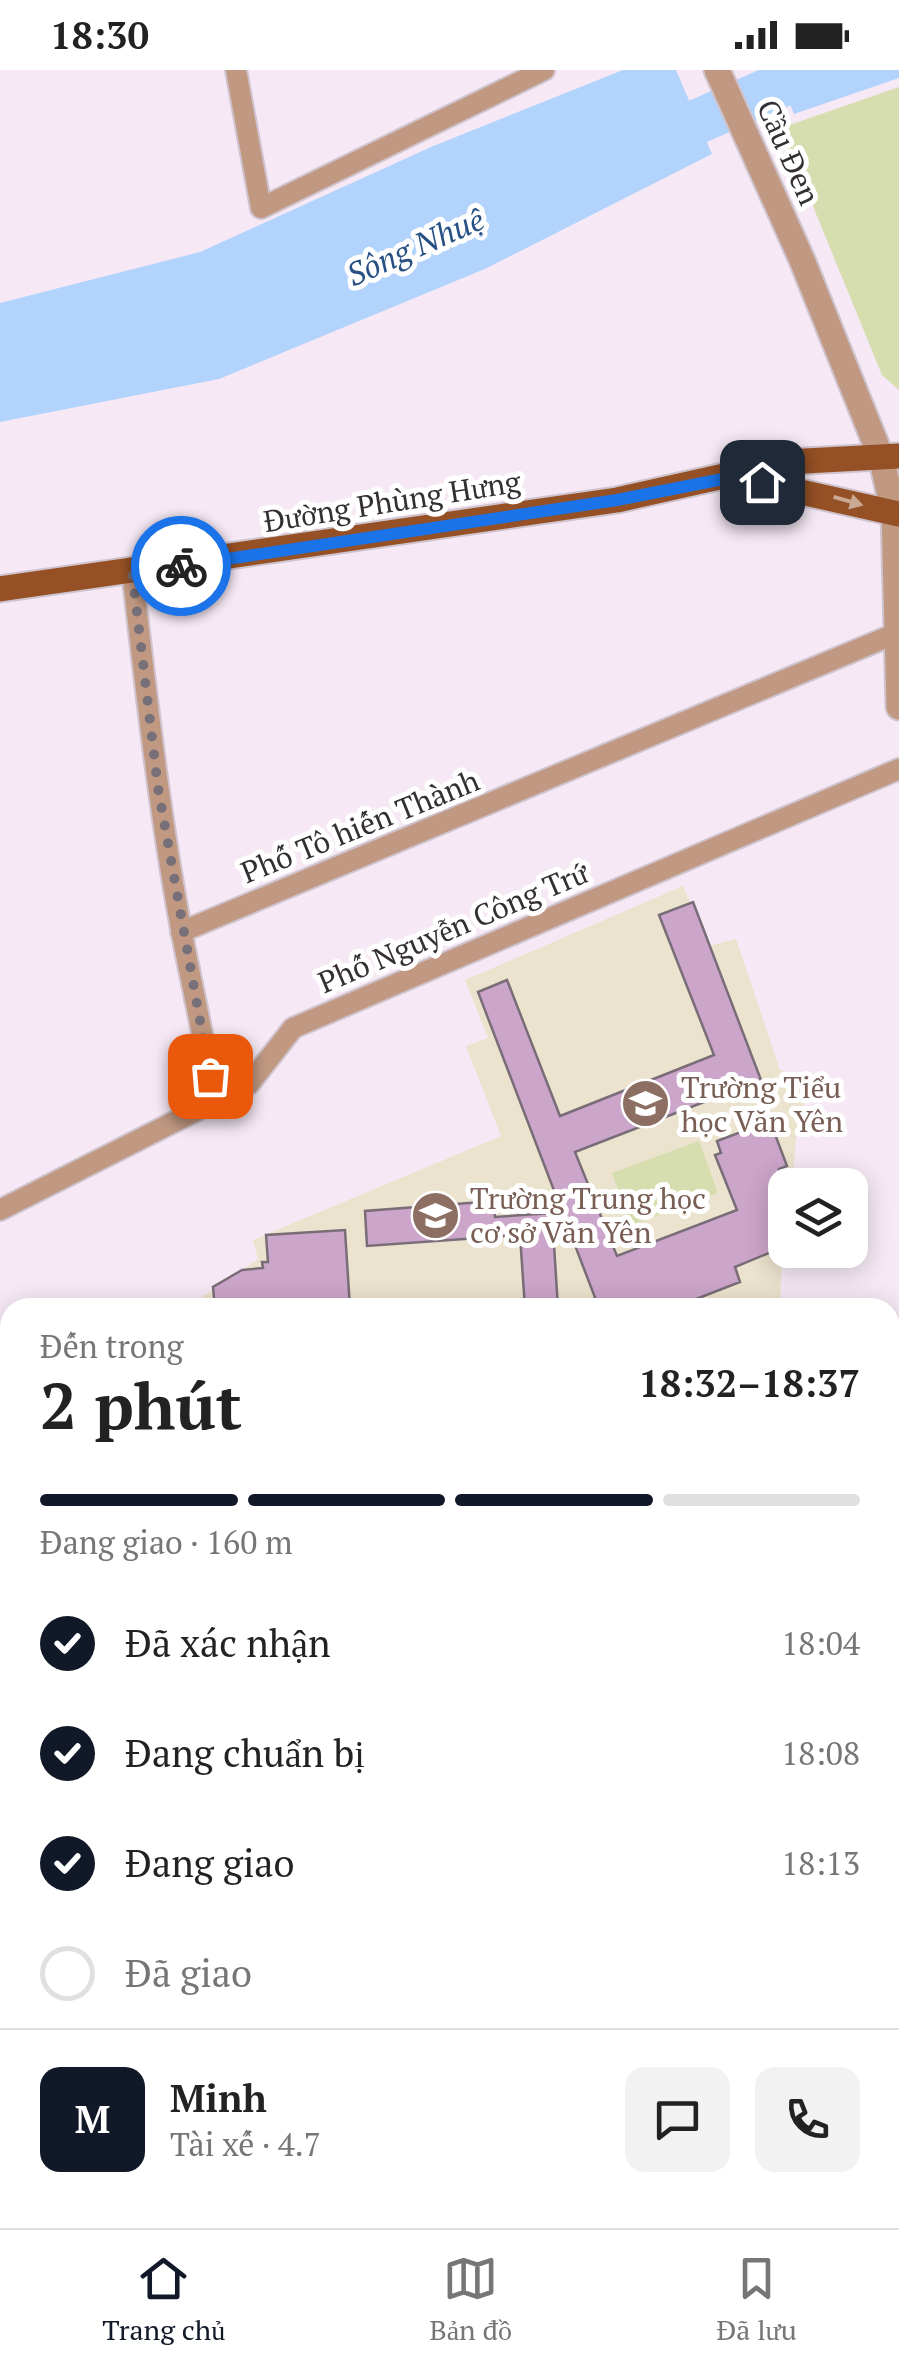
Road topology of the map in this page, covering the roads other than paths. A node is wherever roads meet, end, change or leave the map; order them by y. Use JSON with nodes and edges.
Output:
{"nodes":[{"id":1,"x":236,"y":70,"type":"edge"},
{"id":2,"x":544,"y":70,"type":"edge"},
{"id":3,"x":717,"y":70,"type":"edge"},
{"id":4,"x":890,"y":456,"type":"edge"},
{"id":5,"x":733,"y":477,"type":"junction"},
{"id":6,"x":897,"y":514,"type":"edge"},
{"id":7,"x":132,"y":571,"type":"junction"},
{"id":8,"x":0,"y":589,"type":"edge"},
{"id":9,"x":897,"y":633,"type":"edge"},
{"id":10,"x":899,"y":707,"type":"edge"},
{"id":11,"x":899,"y":769,"type":"edge"},
{"id":12,"x":181,"y":932,"type":"junction"},
{"id":13,"x":214,"y":1103,"type":"junction"},
{"id":14,"x":0,"y":1210,"type":"edge"}],
"edges":[{"from":1,"to":2,"type":"street"},
{"from":3,"to":4,"type":"street","name":"Cầu Đen"},
{"from":4,"to":5,"type":"main road","name":"Đường Phùng Hưng"},
{"from":4,"to":6,"type":"street","name":"Cầu Đen"},
{"from":5,"to":6,"type":"main road","name":"Đường Phùng Hưng","one_way":true},
{"from":5,"to":7,"type":"main road","name":"Đường Phùng Hưng"},
{"from":6,"to":9,"type":"street","name":"Cầu Đen"},
{"from":7,"to":8,"type":"main road","name":"Đường Phùng Hưng"},
{"from":7,"to":12,"type":"street"},
{"from":9,"to":10,"type":"street","name":"Cầu Đen"},
{"from":9,"to":12,"type":"street","name":"Phố Tô hiến Thành"},
{"from":11,"to":13,"type":"street","name":"Phố Nguyễn Công Trứ"},
{"from":12,"to":13,"type":"street"},
{"from":13,"to":14,"type":"street","name":"Phố Nguyễn Công Trứ"}]}
